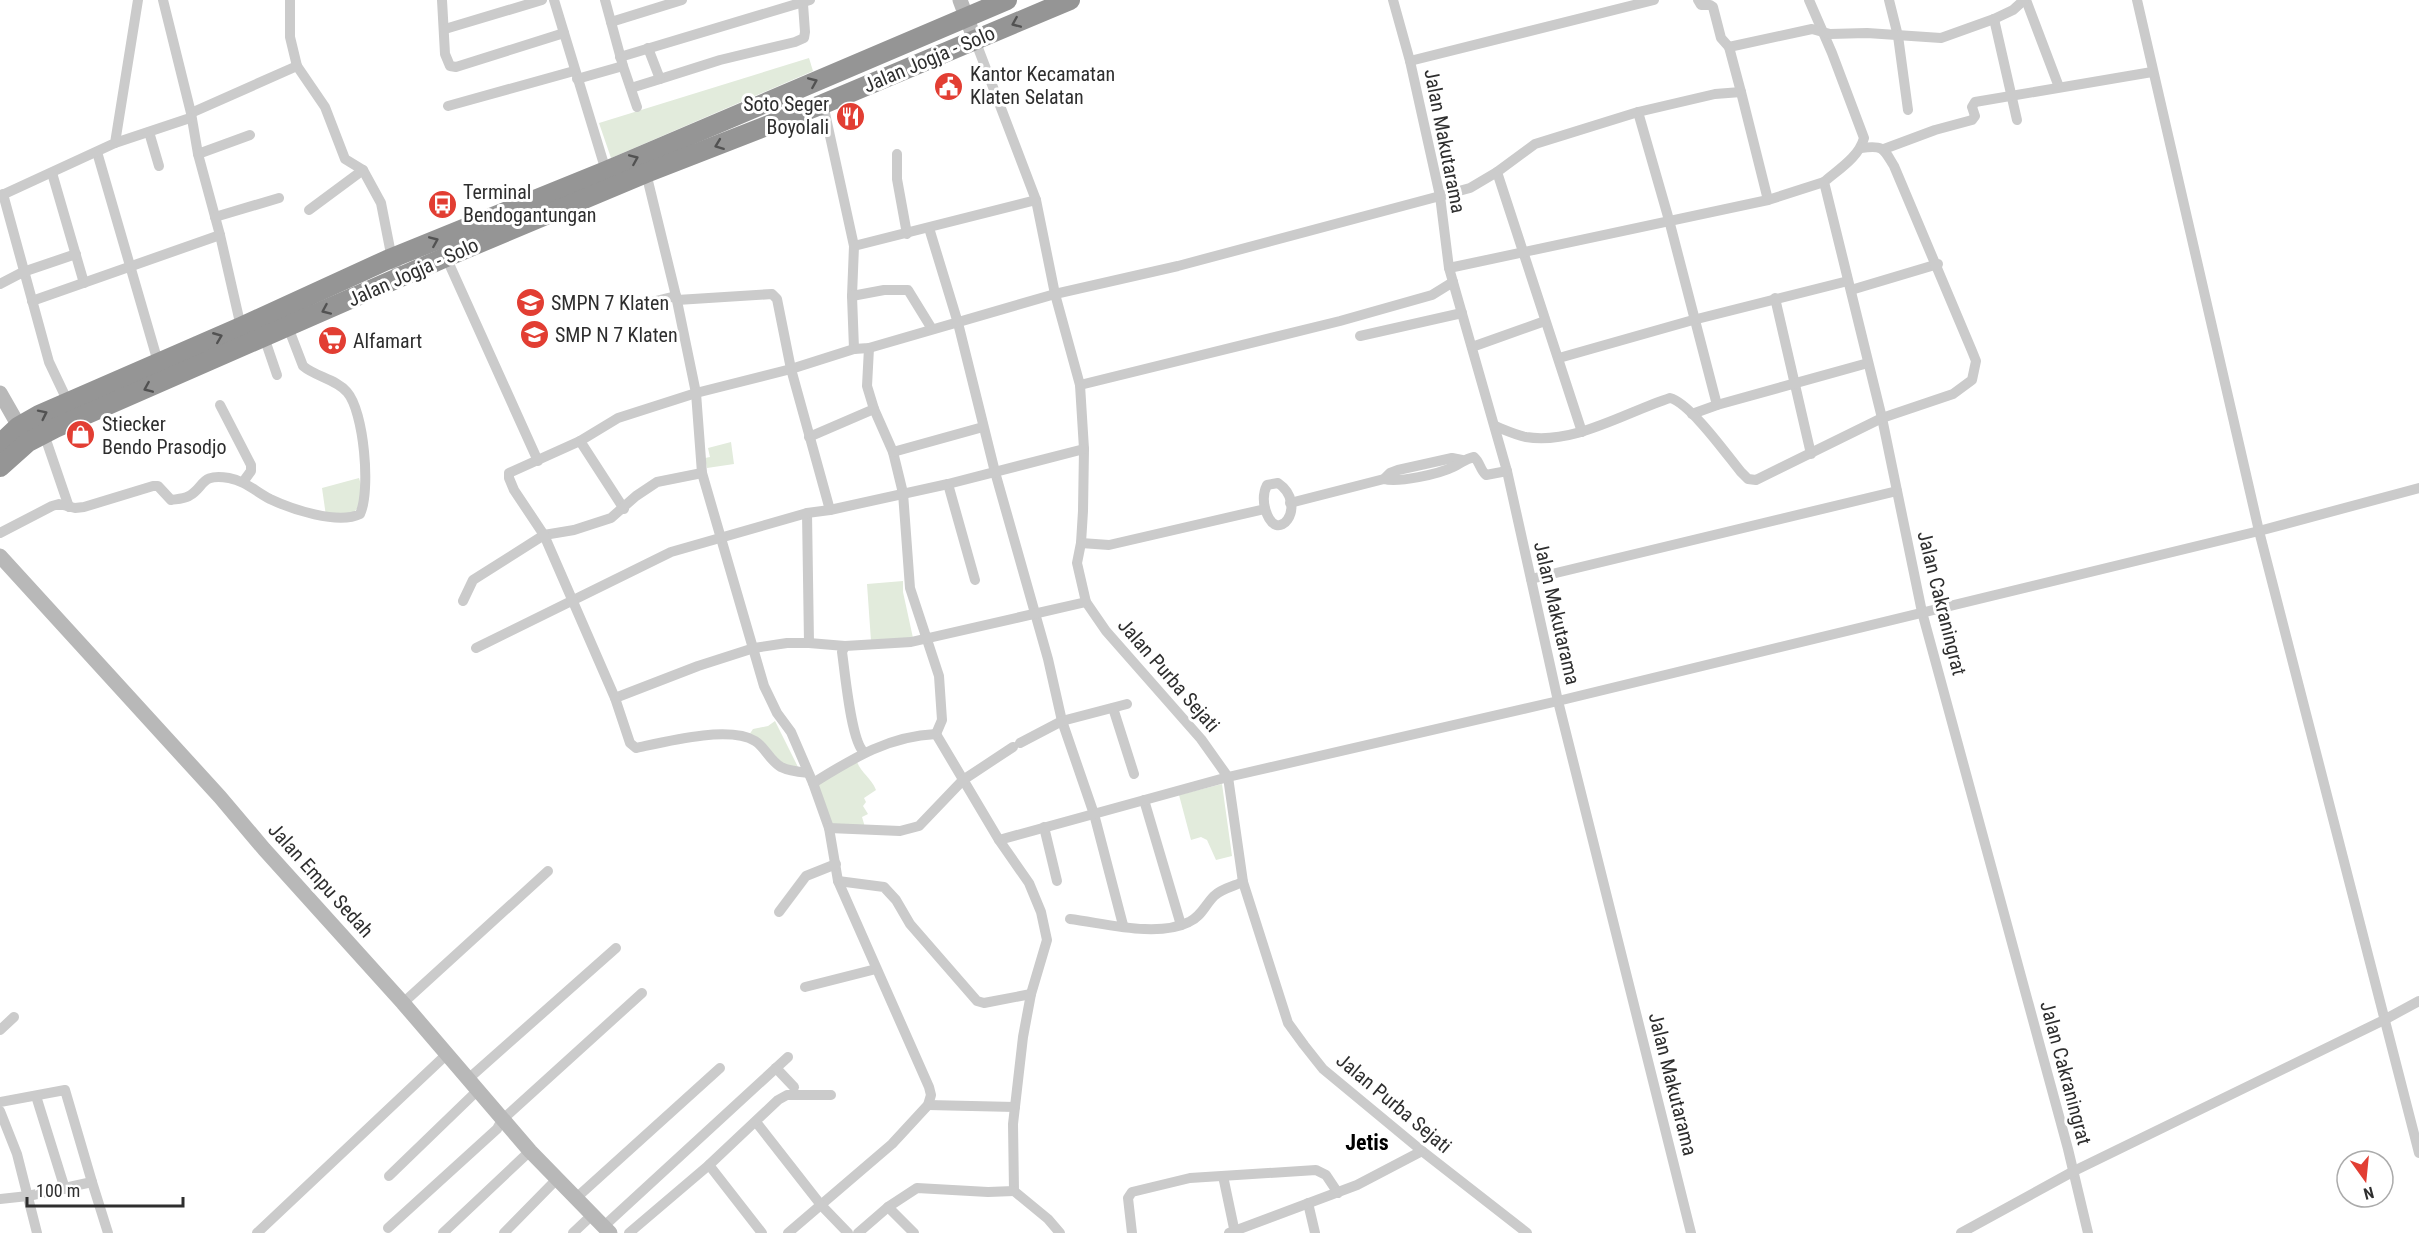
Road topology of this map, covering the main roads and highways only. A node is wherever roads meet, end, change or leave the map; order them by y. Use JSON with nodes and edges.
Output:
{"nodes":[{"id":1,"x":1007,"y":0,"type":"edge"},
{"id":2,"x":1070,"y":0,"type":"edge"},
{"id":3,"x":963,"y":8,"type":"edge"},
{"id":4,"x":481,"y":232,"type":"junction"},
{"id":5,"x":30,"y":434,"type":"junction"},
{"id":6,"x":0,"y":444,"type":"edge"},
{"id":7,"x":0,"y":467,"type":"edge"}],
"edges":[{"from":1,"to":3,"type":"highway","name":"Jalan Jogja - Solo"},
{"from":2,"to":4,"type":"highway","name":"Jalan Jogja - Solo","one_way":true},
{"from":4,"to":3,"type":"highway","name":"Jalan Jogja - Solo","one_way":true},
{"from":4,"to":5,"type":"highway","name":"Jalan Jogja - Solo","one_way":true},
{"from":5,"to":4,"type":"highway","name":"Jalan Jogja - Solo","one_way":true},
{"from":5,"to":6,"type":"highway","name":"Jalan Jogja - Solo"},
{"from":5,"to":7,"type":"highway","name":"Jalan Jogja - Solo"}]}
